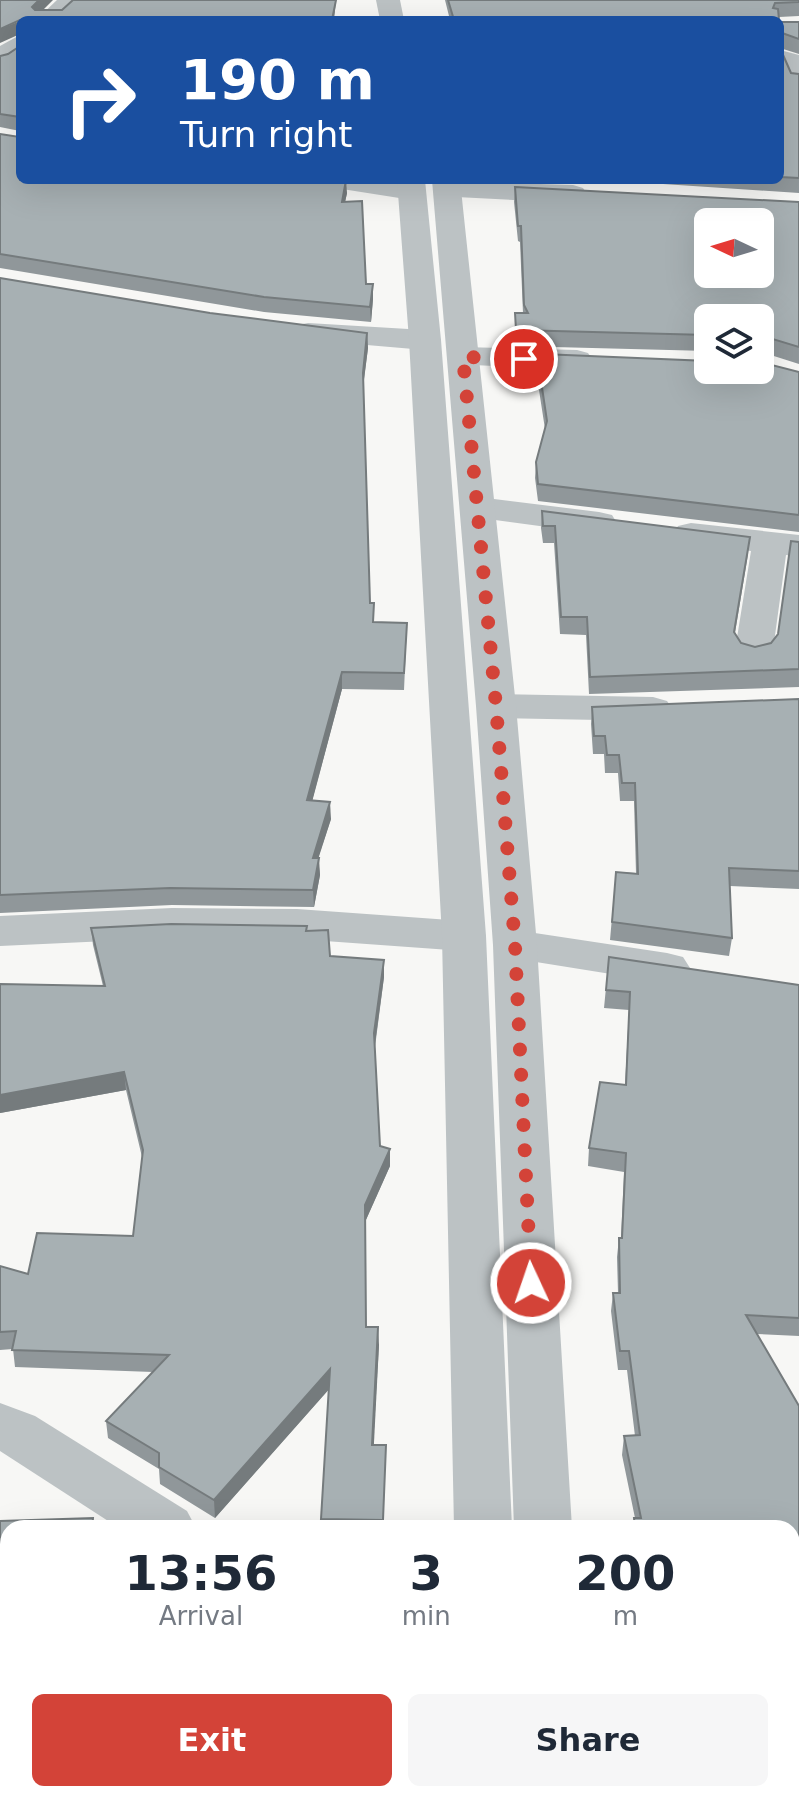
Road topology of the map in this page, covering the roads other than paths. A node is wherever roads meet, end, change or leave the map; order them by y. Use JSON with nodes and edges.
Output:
{"nodes":[{"id":1,"x":72,"y":0,"type":"edge"},
{"id":2,"x":53,"y":16,"type":"edge"},
{"id":3,"x":16,"y":46,"type":"edge"},
{"id":4,"x":784,"y":58,"type":"edge"},
{"id":5,"x":0,"y":59,"type":"edge"},
{"id":6,"x":799,"y":78,"type":"edge"},
{"id":7,"x":429,"y":185,"type":"edge"},
{"id":8,"x":602,"y":194,"type":"edge"},
{"id":9,"x":283,"y":329,"type":"edge"},
{"id":10,"x":444,"y":349,"type":"junction"},
{"id":11,"x":601,"y":361,"type":"edge"},
{"id":12,"x":478,"y":508,"type":"junction"},
{"id":13,"x":784,"y":545,"type":"edge"},
{"id":14,"x":754,"y":650,"type":"edge"},
{"id":15,"x":496,"y":706,"type":"junction"},
{"id":16,"x":694,"y":708,"type":"edge"},
{"id":17,"x":0,"y":931,"type":"edge"},
{"id":18,"x":464,"y":936,"type":"junction"},
{"id":19,"x":515,"y":945,"type":"junction"},
{"id":20,"x":705,"y":973,"type":"edge"},
{"id":21,"x":0,"y":1426,"type":"edge"},
{"id":22,"x":154,"y":1520,"type":"edge"},
{"id":23,"x":483,"y":1520,"type":"edge"},
{"id":24,"x":543,"y":1520,"type":"edge"}],
"edges":[{"from":1,"to":2,"type":"street"},
{"from":3,"to":5,"type":"street"},
{"from":4,"to":6,"type":"street"},
{"from":7,"to":8,"type":"street"},
{"from":7,"to":10,"type":"street"},
{"from":9,"to":10,"type":"street"},
{"from":10,"to":11,"type":"street"},
{"from":10,"to":12,"type":"street"},
{"from":10,"to":18,"type":"street"},
{"from":12,"to":13,"type":"street"},
{"from":12,"to":15,"type":"street"},
{"from":13,"to":14,"type":"street"},
{"from":15,"to":16,"type":"street"},
{"from":15,"to":19,"type":"street"},
{"from":17,"to":18,"type":"street"},
{"from":18,"to":23,"type":"street"},
{"from":19,"to":20,"type":"street"},
{"from":19,"to":24,"type":"street"},
{"from":21,"to":22,"type":"street"}]}
